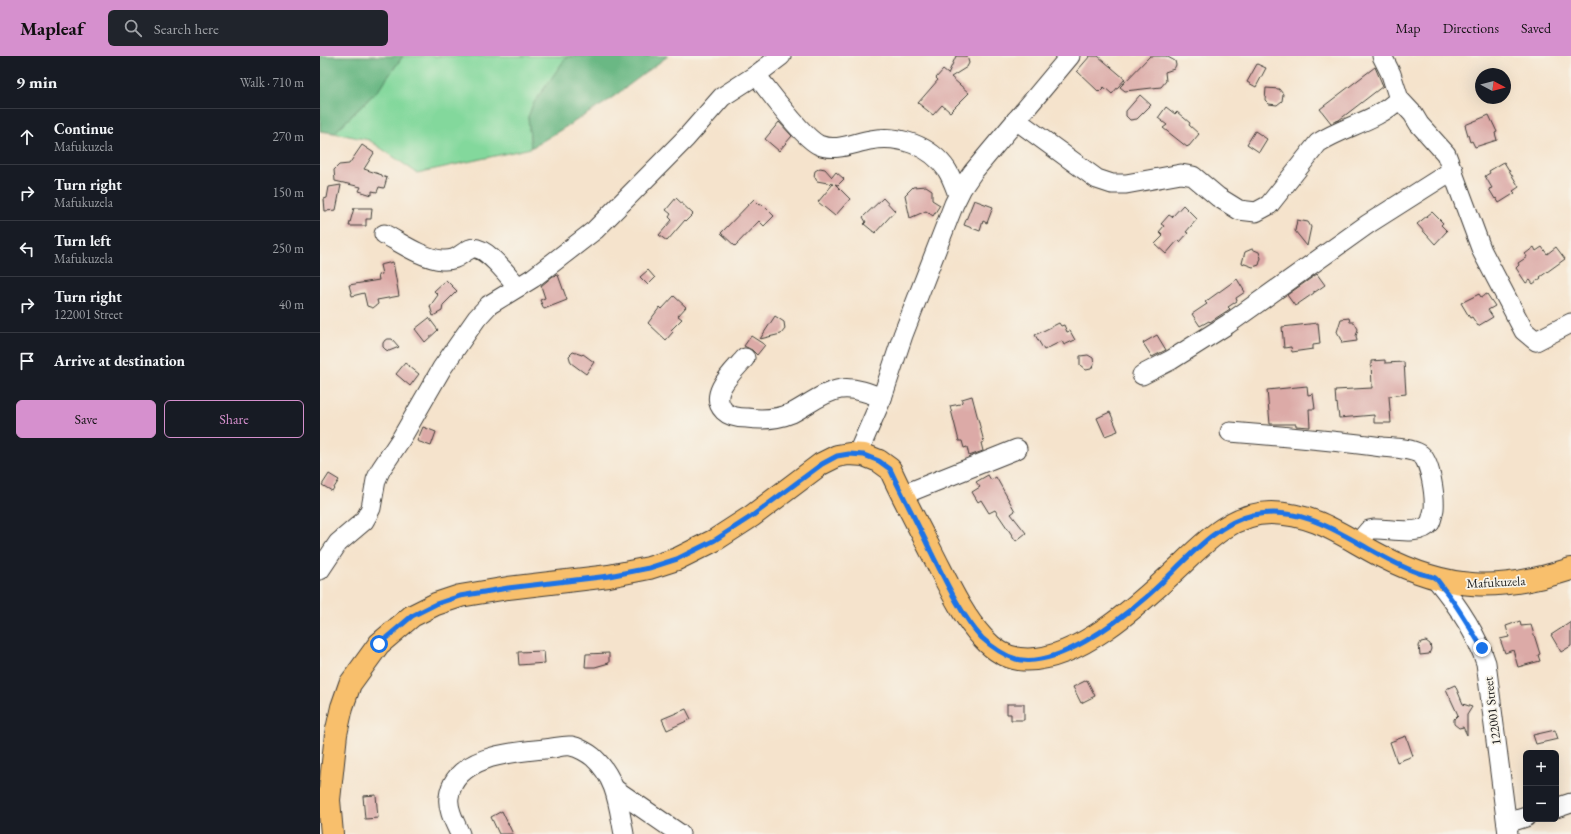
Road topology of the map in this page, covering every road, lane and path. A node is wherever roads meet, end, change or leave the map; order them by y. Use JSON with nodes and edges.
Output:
{"nodes":[{"id":1,"x":781,"y":56,"type":"edge"},
{"id":2,"x":1070,"y":56,"type":"edge"},
{"id":3,"x":1382,"y":56,"type":"edge"},
{"id":4,"x":756,"y":75,"type":"junction"},
{"id":5,"x":1399,"y":99,"type":"junction"},
{"id":6,"x":1016,"y":120,"type":"junction"},
{"id":7,"x":1453,"y":170,"type":"junction"},
{"id":8,"x":958,"y":195,"type":"junction"},
{"id":9,"x":384,"y":234,"type":"dead end"},
{"id":10,"x":518,"y":287,"type":"junction"},
{"id":11,"x":1568,"y":330,"type":"edge"},
{"id":12,"x":745,"y":358,"type":"dead end"},
{"id":13,"x":1142,"y":375,"type":"dead end"},
{"id":14,"x":882,"y":398,"type":"junction"},
{"id":15,"x":1230,"y":432,"type":"dead end"},
{"id":16,"x":1016,"y":449,"type":"dead end"},
{"id":17,"x":857,"y":455,"type":"junction"},
{"id":18,"x":902,"y":495,"type":"junction"},
{"id":19,"x":1358,"y":543,"type":"junction"},
{"id":20,"x":1571,"y":569,"type":"edge"},
{"id":21,"x":320,"y":570,"type":"edge"},
{"id":22,"x":1435,"y":578,"type":"junction"},
{"id":23,"x":616,"y":790,"type":"junction"},
{"id":24,"x":324,"y":798,"type":"edge"},
{"id":25,"x":1571,"y":803,"type":"edge"},
{"id":26,"x":1559,"y":807,"type":"edge"},
{"id":27,"x":1523,"y":819,"type":"edge"},
{"id":28,"x":1508,"y":829,"type":"edge"},
{"id":29,"x":332,"y":834,"type":"edge"},
{"id":30,"x":460,"y":834,"type":"edge"},
{"id":31,"x":624,"y":834,"type":"edge"},
{"id":32,"x":680,"y":834,"type":"edge"}],
"edges":[{"from":1,"to":4,"type":"street"},
{"from":2,"to":6,"type":"street"},
{"from":3,"to":5,"type":"street"},
{"from":4,"to":8,"type":"street"},
{"from":4,"to":10,"type":"street"},
{"from":5,"to":6,"type":"street"},
{"from":5,"to":7,"type":"street"},
{"from":6,"to":8,"type":"street"},
{"from":7,"to":11,"type":"street"},
{"from":7,"to":13,"type":"street"},
{"from":8,"to":14,"type":"street"},
{"from":9,"to":10,"type":"street"},
{"from":10,"to":21,"type":"street"},
{"from":12,"to":14,"type":"street"},
{"from":14,"to":17,"type":"street"},
{"from":15,"to":19,"type":"street"},
{"from":16,"to":18,"type":"street"},
{"from":17,"to":18,"type":"main road","name":"Mafukuzela"},
{"from":17,"to":24,"type":"main road","name":"Mafukuzela"},
{"from":18,"to":19,"type":"main road","name":"Mafukuzela"},
{"from":19,"to":22,"type":"main road","name":"Mafukuzela"},
{"from":20,"to":22,"type":"main road","name":"Mafukuzela"},
{"from":22,"to":28,"type":"street","name":"122001 Street"},
{"from":23,"to":30,"type":"street"},
{"from":23,"to":31,"type":"street"},
{"from":23,"to":32,"type":"street"},
{"from":24,"to":29,"type":"main road","name":"Mafukuzela"},
{"from":25,"to":26,"type":"street"},
{"from":27,"to":28,"type":"street"}]}
